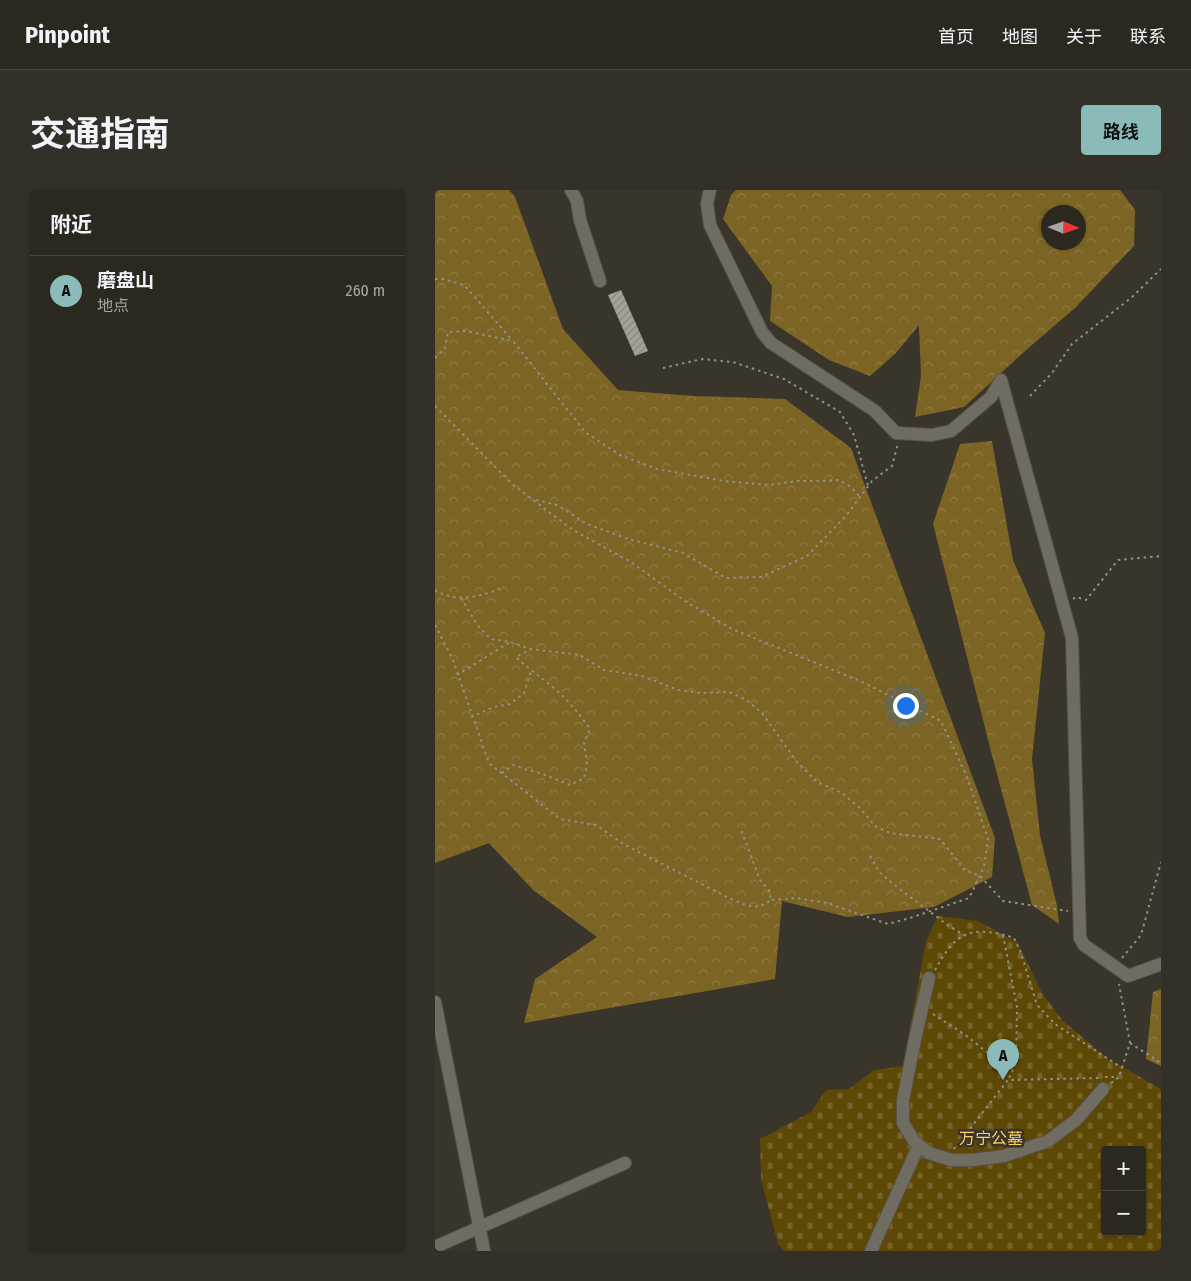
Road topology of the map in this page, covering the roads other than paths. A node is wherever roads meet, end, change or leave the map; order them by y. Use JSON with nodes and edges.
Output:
{"nodes":[{"id":1,"x":571,"y":190,"type":"edge"},
{"id":2,"x":710,"y":190,"type":"edge"},
{"id":3,"x":600,"y":281,"type":"dead end"},
{"id":4,"x":1161,"y":964,"type":"edge"},
{"id":5,"x":929,"y":978,"type":"road end"},
{"id":6,"x":435,"y":1002,"type":"edge"},
{"id":7,"x":1103,"y":1089,"type":"road end"},
{"id":8,"x":919,"y":1145,"type":"junction"},
{"id":9,"x":625,"y":1163,"type":"dead end"},
{"id":10,"x":479,"y":1228,"type":"junction"},
{"id":11,"x":435,"y":1247,"type":"edge"},
{"id":12,"x":484,"y":1251,"type":"edge"},
{"id":13,"x":871,"y":1251,"type":"edge"}],
"edges":[{"from":1,"to":3,"type":"street"},
{"from":2,"to":4,"type":"street"},
{"from":5,"to":8,"type":"street"},
{"from":6,"to":10,"type":"street"},
{"from":7,"to":8,"type":"street"},
{"from":8,"to":13,"type":"street"},
{"from":9,"to":10,"type":"street"},
{"from":10,"to":11,"type":"street"},
{"from":10,"to":12,"type":"street"}]}
